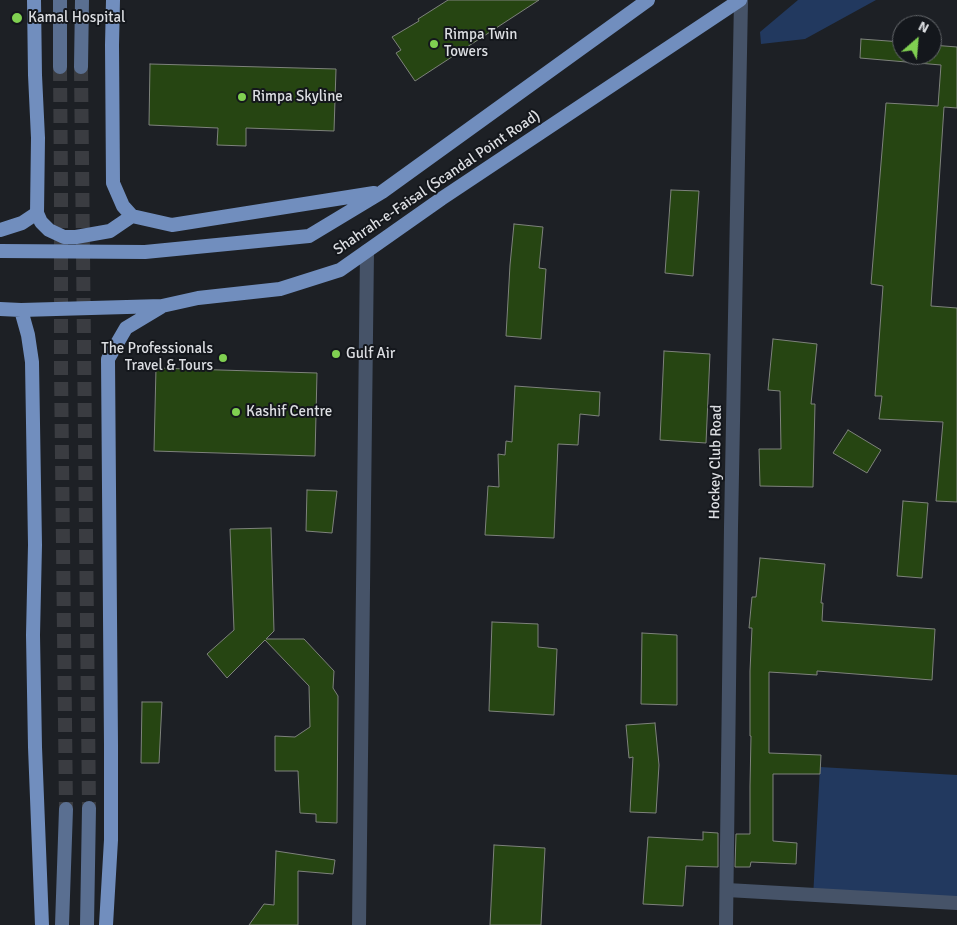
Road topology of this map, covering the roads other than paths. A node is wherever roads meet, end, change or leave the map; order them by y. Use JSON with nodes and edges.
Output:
{"nodes":[{"id":1,"x":34,"y":0,"type":"edge"},
{"id":2,"x":60,"y":0,"type":"edge"},
{"id":3,"x":82,"y":0,"type":"edge"},
{"id":4,"x":113,"y":0,"type":"edge"},
{"id":5,"x":648,"y":0,"type":"edge"},
{"id":6,"x":741,"y":0,"type":"edge"},
{"id":7,"x":60,"y":67,"type":"tunnel mouth"},
{"id":8,"x":81,"y":67,"type":"tunnel mouth"},
{"id":9,"x":382,"y":192,"type":"junction"},
{"id":10,"x":37,"y":213,"type":"junction"},
{"id":11,"x":132,"y":216,"type":"junction"},
{"id":12,"x":0,"y":230,"type":"edge"},
{"id":13,"x":0,"y":251,"type":"edge"},
{"id":14,"x":367,"y":251,"type":"junction"},
{"id":15,"x":162,"y":306,"type":"junction"},
{"id":16,"x":0,"y":309,"type":"edge"},
{"id":17,"x":20,"y":310,"type":"junction"},
{"id":18,"x":89,"y":808,"type":"tunnel mouth"},
{"id":19,"x":66,"y":809,"type":"tunnel mouth"},
{"id":20,"x":727,"y":890,"type":"junction"},
{"id":21,"x":957,"y":903,"type":"edge"},
{"id":22,"x":42,"y":925,"type":"edge"},
{"id":23,"x":62,"y":925,"type":"edge"},
{"id":24,"x":87,"y":925,"type":"edge"},
{"id":25,"x":106,"y":925,"type":"edge"},
{"id":26,"x":359,"y":925,"type":"edge"},
{"id":27,"x":726,"y":925,"type":"edge"}],
"edges":[{"from":1,"to":10,"type":"highway"},
{"from":2,"to":7,"type":"main road"},
{"from":3,"to":8,"type":"main road"},
{"from":4,"to":11,"type":"highway"},
{"from":5,"to":9,"type":"highway","name":"Shahrah-e-Faisal (Scandal Point Road)"},
{"from":6,"to":14,"type":"highway","name":"Shahrah-e-Faisal (Scandal Point Road)"},
{"from":6,"to":20,"type":"street","name":"Hockey Club Road"},
{"from":9,"to":11,"type":"highway"},
{"from":9,"to":13,"type":"highway","name":"Shahrah-e-Faisal (Scandal Point Road)"},
{"from":10,"to":11,"type":"highway"},
{"from":10,"to":12,"type":"highway"},
{"from":14,"to":15,"type":"highway","name":"Shahrah-e-Faisal (Scandal Point Road)"},
{"from":14,"to":26,"type":"street"},
{"from":15,"to":17,"type":"highway","name":"Shahrah-e-Faisal (Scandal Point Road)"},
{"from":15,"to":25,"type":"highway"},
{"from":16,"to":17,"type":"highway","name":"Shahrah-e-Faisal (Scandal Point Road)"},
{"from":17,"to":22,"type":"highway"},
{"from":18,"to":24,"type":"main road"},
{"from":19,"to":23,"type":"main road"},
{"from":20,"to":21,"type":"street"},
{"from":20,"to":27,"type":"street","name":"Hockey Club Road"}]}
